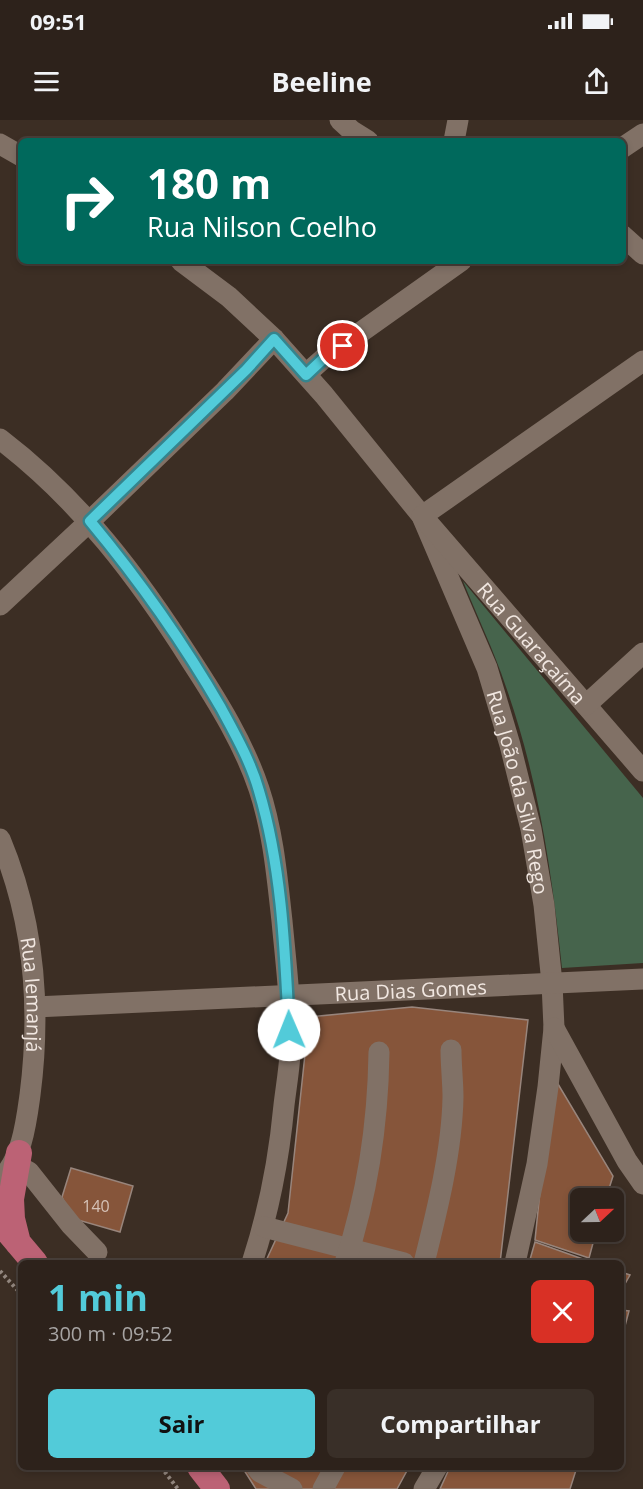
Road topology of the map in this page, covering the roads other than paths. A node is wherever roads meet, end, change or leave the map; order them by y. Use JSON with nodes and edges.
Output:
{"nodes":[{"id":1,"x":340,"y":120,"type":"edge"},
{"id":2,"x":458,"y":120,"type":"edge"},
{"id":3,"x":643,"y":134,"type":"edge"},
{"id":4,"x":363,"y":138,"type":"edge"},
{"id":5,"x":455,"y":138,"type":"edge"},
{"id":6,"x":0,"y":144,"type":"edge"},
{"id":7,"x":626,"y":145,"type":"edge"},
{"id":8,"x":18,"y":154,"type":"edge"},
{"id":9,"x":626,"y":239,"type":"edge"},
{"id":10,"x":643,"y":254,"type":"edge"},
{"id":11,"x":185,"y":264,"type":"edge"},
{"id":12,"x":457,"y":264,"type":"edge"},
{"id":13,"x":274,"y":339,"type":"junction"},
{"id":14,"x":643,"y":361,"type":"edge"},
{"id":15,"x":306,"y":375,"type":"junction"},
{"id":16,"x":0,"y":440,"type":"edge"},
{"id":17,"x":422,"y":516,"type":"junction"},
{"id":18,"x":90,"y":521,"type":"junction"},
{"id":19,"x":0,"y":605,"type":"edge"},
{"id":20,"x":643,"y":653,"type":"edge"},
{"id":21,"x":586,"y":705,"type":"junction"},
{"id":22,"x":643,"y":771,"type":"edge"},
{"id":23,"x":0,"y":839,"type":"edge"},
{"id":24,"x":643,"y":979,"type":"edge"},
{"id":25,"x":552,"y":983,"type":"junction"},
{"id":26,"x":289,"y":994,"type":"junction"},
{"id":27,"x":35,"y":1007,"type":"junction"},
{"id":28,"x":554,"y":1028,"type":"junction"},
{"id":29,"x":451,"y":1050,"type":"dead end"},
{"id":30,"x":379,"y":1052,"type":"dead end"},
{"id":31,"x":9,"y":1165,"type":"edge"},
{"id":32,"x":643,"y":1184,"type":"edge"},
{"id":33,"x":0,"y":1223,"type":"edge"},
{"id":34,"x":264,"y":1227,"type":"junction"},
{"id":35,"x":18,"y":1244,"type":"junction"},
{"id":36,"x":97,"y":1252,"type":"dead end"},
{"id":37,"x":347,"y":1256,"type":"edge"},
{"id":38,"x":32,"y":1260,"type":"edge"},
{"id":39,"x":253,"y":1260,"type":"edge"},
{"id":40,"x":380,"y":1260,"type":"edge"},
{"id":41,"x":425,"y":1260,"type":"edge"},
{"id":42,"x":516,"y":1260,"type":"edge"},
{"id":43,"x":202,"y":1470,"type":"edge"},
{"id":44,"x":258,"y":1470,"type":"edge"},
{"id":45,"x":334,"y":1470,"type":"edge"},
{"id":46,"x":434,"y":1470,"type":"edge"},
{"id":47,"x":217,"y":1489,"type":"edge"},
{"id":48,"x":292,"y":1489,"type":"edge"},
{"id":49,"x":323,"y":1489,"type":"edge"},
{"id":50,"x":424,"y":1489,"type":"edge"}],
"edges":[{"from":1,"to":4,"type":"street"},
{"from":2,"to":5,"type":"street"},
{"from":3,"to":7,"type":"street"},
{"from":6,"to":8,"type":"street"},
{"from":9,"to":10,"type":"street"},
{"from":11,"to":13,"type":"street","name":"Rua João da Silva Rego"},
{"from":12,"to":15,"type":"street"},
{"from":13,"to":15,"type":"street","name":"Rua João da Silva Rego"},
{"from":13,"to":18,"type":"street"},
{"from":14,"to":17,"type":"street"},
{"from":15,"to":17,"type":"street","name":"Rua João da Silva Rego"},
{"from":16,"to":18,"type":"street"},
{"from":17,"to":21,"type":"street","name":"Rua Guaraçaíma"},
{"from":17,"to":25,"type":"street","name":"Rua João da Silva Rego"},
{"from":18,"to":19,"type":"street"},
{"from":18,"to":26,"type":"street"},
{"from":20,"to":21,"type":"street"},
{"from":21,"to":22,"type":"street","name":"Rua Guaraçaíma"},
{"from":23,"to":27,"type":"street","name":"Rua Iemanjá"},
{"from":24,"to":25,"type":"street","name":"Rua Dias Gomes"},
{"from":25,"to":26,"type":"street","name":"Rua Dias Gomes"},
{"from":25,"to":28,"type":"street","name":"Rua João da Silva Rego"},
{"from":26,"to":27,"type":"street","name":"Rua Dias Gomes"},
{"from":26,"to":34,"type":"street"},
{"from":27,"to":31,"type":"street","name":"Rua Iemanjá"},
{"from":28,"to":32,"type":"street"},
{"from":28,"to":42,"type":"street","name":"Rua João da Silva Rego"},
{"from":29,"to":41,"type":"street"},
{"from":30,"to":37,"type":"street"},
{"from":31,"to":35,"type":"main road"},
{"from":31,"to":36,"type":"street"},
{"from":33,"to":35,"type":"main road"},
{"from":34,"to":37,"type":"street"},
{"from":34,"to":39,"type":"street"},
{"from":35,"to":38,"type":"main road"},
{"from":37,"to":40,"type":"street"},
{"from":43,"to":47,"type":"main road"},
{"from":44,"to":48,"type":"street"},
{"from":45,"to":49,"type":"street"},
{"from":46,"to":50,"type":"street"}]}
